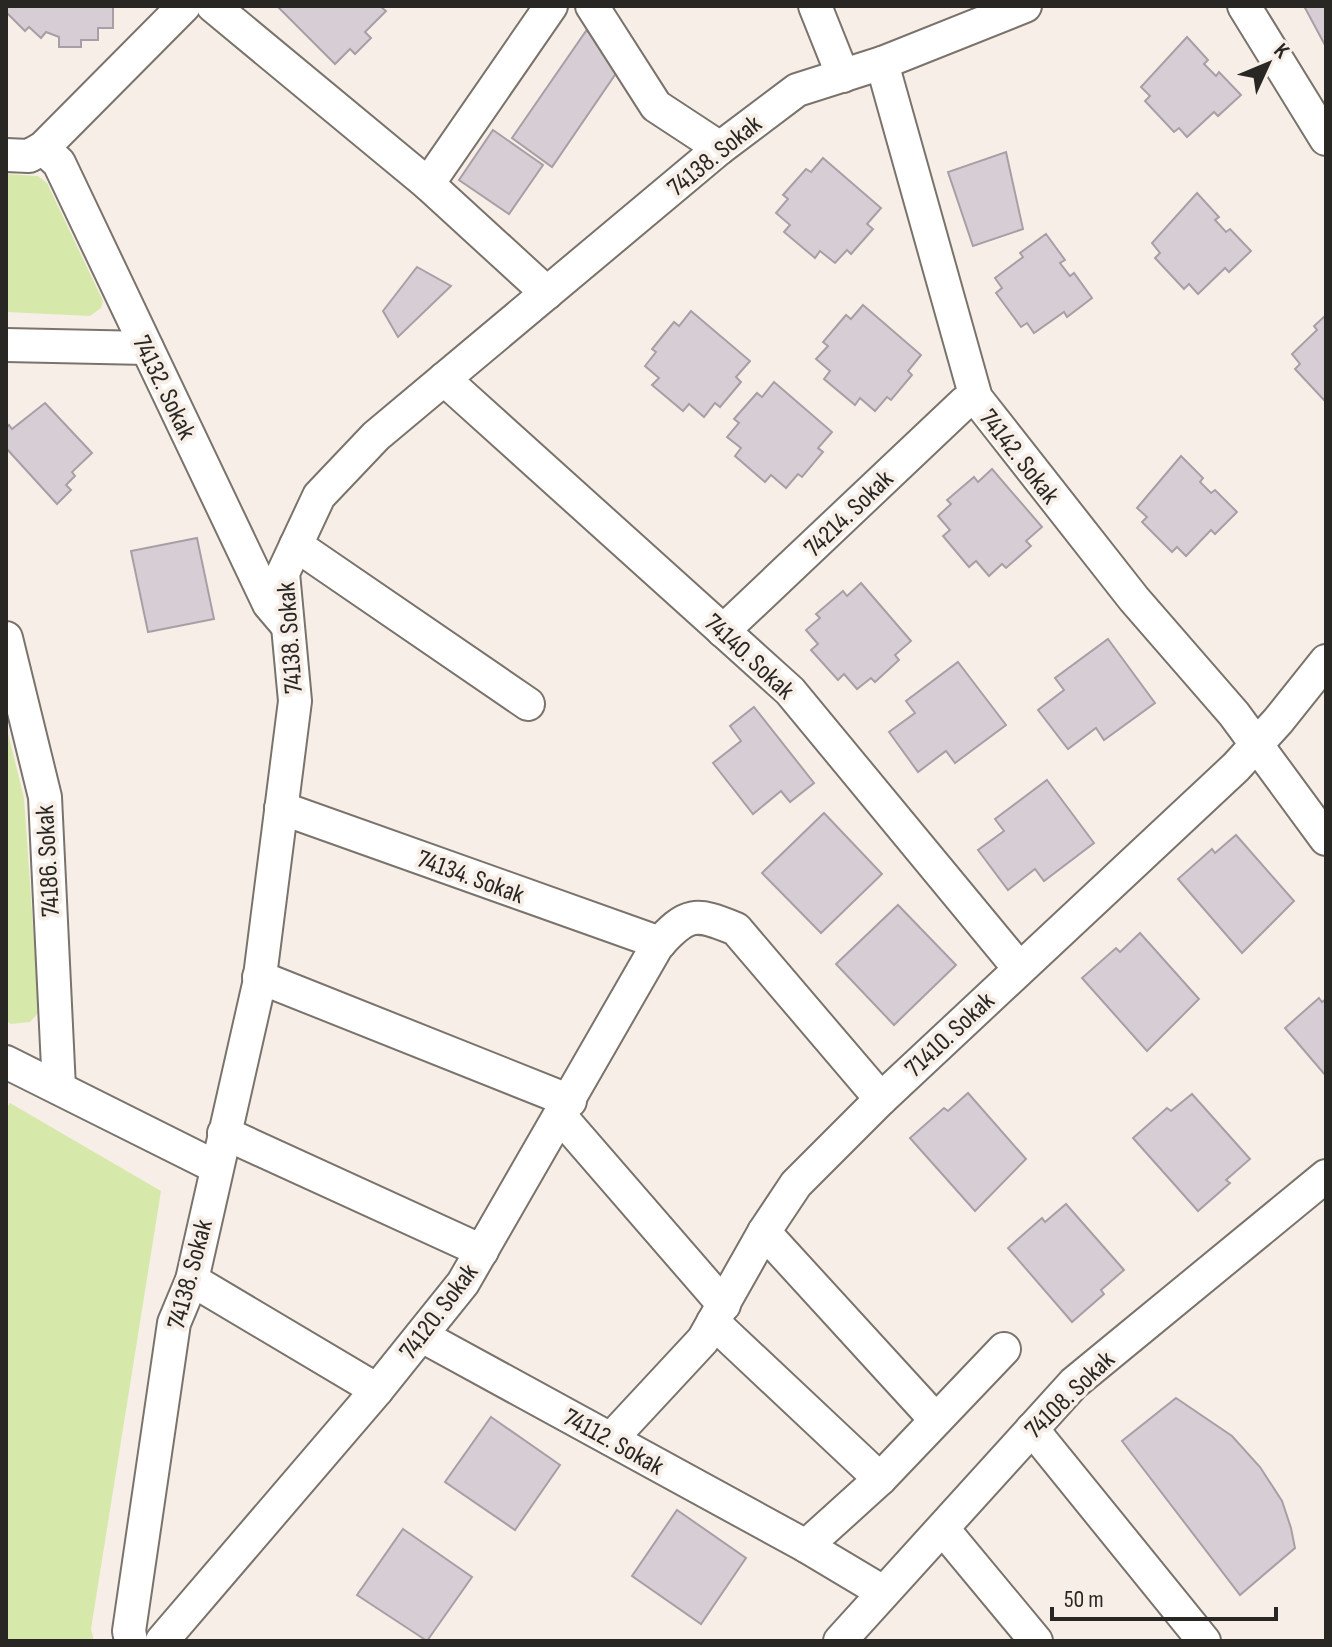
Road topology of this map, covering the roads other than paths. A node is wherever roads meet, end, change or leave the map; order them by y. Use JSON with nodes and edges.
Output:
{"nodes":[{"id":1,"x":184,"y":6,"type":"edge"},
{"id":2,"x":213,"y":6,"type":"edge"},
{"id":3,"x":551,"y":6,"type":"edge"},
{"id":4,"x":592,"y":6,"type":"edge"},
{"id":5,"x":815,"y":6,"type":"edge"},
{"id":6,"x":1025,"y":6,"type":"edge"},
{"id":7,"x":1244,"y":6,"type":"edge"},
{"id":8,"x":882,"y":63,"type":"junction"},
{"id":9,"x":843,"y":76,"type":"junction"},
{"id":10,"x":1326,"y":139,"type":"edge"},
{"id":11,"x":43,"y":148,"type":"junction"},
{"id":12,"x":720,"y":148,"type":"junction"},
{"id":13,"x":6,"y":155,"type":"edge"},
{"id":14,"x":428,"y":184,"type":"junction"},
{"id":15,"x":547,"y":293,"type":"junction"},
{"id":16,"x":6,"y":345,"type":"edge"},
{"id":17,"x":147,"y":348,"type":"junction"},
{"id":18,"x":444,"y":379,"type":"junction"},
{"id":19,"x":976,"y":398,"type":"junction"},
{"id":20,"x":296,"y":545,"type":"junction"},
{"id":21,"x":288,"y":627,"type":"junction"},
{"id":22,"x":723,"y":631,"type":"junction"},
{"id":23,"x":6,"y":638,"type":"edge"},
{"id":24,"x":1326,"y":661,"type":"edge"},
{"id":25,"x":528,"y":704,"type":"dead end"},
{"id":26,"x":1257,"y":745,"type":"junction"},
{"id":27,"x":281,"y":808,"type":"junction"},
{"id":28,"x":1326,"y":839,"type":"edge"},
{"id":29,"x":660,"y":943,"type":"junction"},
{"id":30,"x":1019,"y":968,"type":"junction"},
{"id":31,"x":259,"y":977,"type":"junction"},
{"id":32,"x":6,"y":1062,"type":"edge"},
{"id":33,"x":59,"y":1088,"type":"junction"},
{"id":34,"x":881,"y":1099,"type":"junction"},
{"id":35,"x":565,"y":1109,"type":"junction"},
{"id":36,"x":224,"y":1133,"type":"junction"},
{"id":37,"x":216,"y":1167,"type":"junction"},
{"id":38,"x":1326,"y":1176,"type":"edge"},
{"id":39,"x":764,"y":1232,"type":"junction"},
{"id":40,"x":482,"y":1251,"type":"junction"},
{"id":41,"x":192,"y":1280,"type":"junction"},
{"id":42,"x":719,"y":1314,"type":"junction"},
{"id":43,"x":422,"y":1336,"type":"junction"},
{"id":44,"x":1004,"y":1349,"type":"dead end"},
{"id":45,"x":377,"y":1390,"type":"junction"},
{"id":46,"x":936,"y":1420,"type":"junction"},
{"id":47,"x":1032,"y":1429,"type":"junction"},
{"id":48,"x":611,"y":1439,"type":"junction"},
{"id":49,"x":880,"y":1479,"type":"junction"},
{"id":50,"x":943,"y":1529,"type":"junction"},
{"id":51,"x":806,"y":1546,"type":"junction"},
{"id":52,"x":883,"y":1592,"type":"junction"},
{"id":53,"x":131,"y":1641,"type":"edge"},
{"id":54,"x":162,"y":1641,"type":"edge"},
{"id":55,"x":840,"y":1641,"type":"edge"},
{"id":56,"x":1036,"y":1641,"type":"edge"},
{"id":57,"x":1204,"y":1641,"type":"edge"}],
"edges":[{"from":1,"to":11,"type":"street"},
{"from":2,"to":14,"type":"street"},
{"from":3,"to":14,"type":"street"},
{"from":4,"to":12,"type":"street"},
{"from":5,"to":9,"type":"street"},
{"from":6,"to":8,"type":"street","name":"74138. Sokak"},
{"from":7,"to":10,"type":"street"},
{"from":8,"to":9,"type":"street","name":"74138. Sokak"},
{"from":8,"to":19,"type":"street","name":"74142. Sokak"},
{"from":9,"to":12,"type":"street","name":"74138. Sokak"},
{"from":11,"to":13,"type":"street"},
{"from":11,"to":17,"type":"street","name":"74132. Sokak"},
{"from":12,"to":15,"type":"street","name":"74138. Sokak"},
{"from":14,"to":15,"type":"street"},
{"from":15,"to":18,"type":"street","name":"74138. Sokak"},
{"from":16,"to":17,"type":"street"},
{"from":17,"to":21,"type":"street","name":"74132. Sokak"},
{"from":18,"to":20,"type":"street","name":"74138. Sokak"},
{"from":18,"to":22,"type":"street","name":"74140. Sokak"},
{"from":19,"to":22,"type":"street","name":"74214. Sokak"},
{"from":19,"to":26,"type":"street","name":"74142. Sokak"},
{"from":20,"to":21,"type":"street","name":"74138. Sokak"},
{"from":20,"to":25,"type":"street"},
{"from":21,"to":27,"type":"street","name":"74138. Sokak"},
{"from":22,"to":30,"type":"street","name":"74140. Sokak"},
{"from":23,"to":33,"type":"street","name":"74186. Sokak"},
{"from":24,"to":26,"type":"street","name":"71410. Sokak"},
{"from":26,"to":28,"type":"street","name":"74142. Sokak"},
{"from":26,"to":30,"type":"street","name":"71410. Sokak"},
{"from":27,"to":29,"type":"street","name":"74134. Sokak"},
{"from":27,"to":31,"type":"street","name":"74138. Sokak"},
{"from":29,"to":34,"type":"street"},
{"from":29,"to":35,"type":"street","name":"74120. Sokak"},
{"from":30,"to":34,"type":"street","name":"71410. Sokak"},
{"from":31,"to":35,"type":"street"},
{"from":31,"to":36,"type":"street","name":"74138. Sokak"},
{"from":32,"to":33,"type":"street"},
{"from":33,"to":37,"type":"street"},
{"from":34,"to":39,"type":"street","name":"71410. Sokak"},
{"from":35,"to":40,"type":"street","name":"74120. Sokak"},
{"from":35,"to":42,"type":"street"},
{"from":36,"to":37,"type":"street","name":"74138. Sokak"},
{"from":36,"to":40,"type":"street"},
{"from":37,"to":41,"type":"street","name":"74138. Sokak"},
{"from":38,"to":47,"type":"street","name":"74108. Sokak"},
{"from":39,"to":42,"type":"street","name":"71410. Sokak"},
{"from":39,"to":46,"type":"street"},
{"from":40,"to":43,"type":"street","name":"74120. Sokak"},
{"from":41,"to":45,"type":"street"},
{"from":41,"to":53,"type":"street","name":"74138. Sokak"},
{"from":42,"to":48,"type":"street","name":"71410. Sokak"},
{"from":42,"to":49,"type":"street"},
{"from":43,"to":45,"type":"street","name":"74120. Sokak"},
{"from":43,"to":48,"type":"street","name":"74112. Sokak"},
{"from":44,"to":46,"type":"street"},
{"from":45,"to":54,"type":"street","name":"74120. Sokak"},
{"from":46,"to":49,"type":"street"},
{"from":47,"to":50,"type":"street","name":"74108. Sokak"},
{"from":47,"to":57,"type":"street"},
{"from":48,"to":51,"type":"street","name":"74112. Sokak"},
{"from":49,"to":51,"type":"street"},
{"from":50,"to":52,"type":"street","name":"74108. Sokak"},
{"from":50,"to":56,"type":"street"},
{"from":51,"to":52,"type":"street","name":"74112. Sokak"},
{"from":52,"to":55,"type":"street","name":"74108. Sokak"}]}
